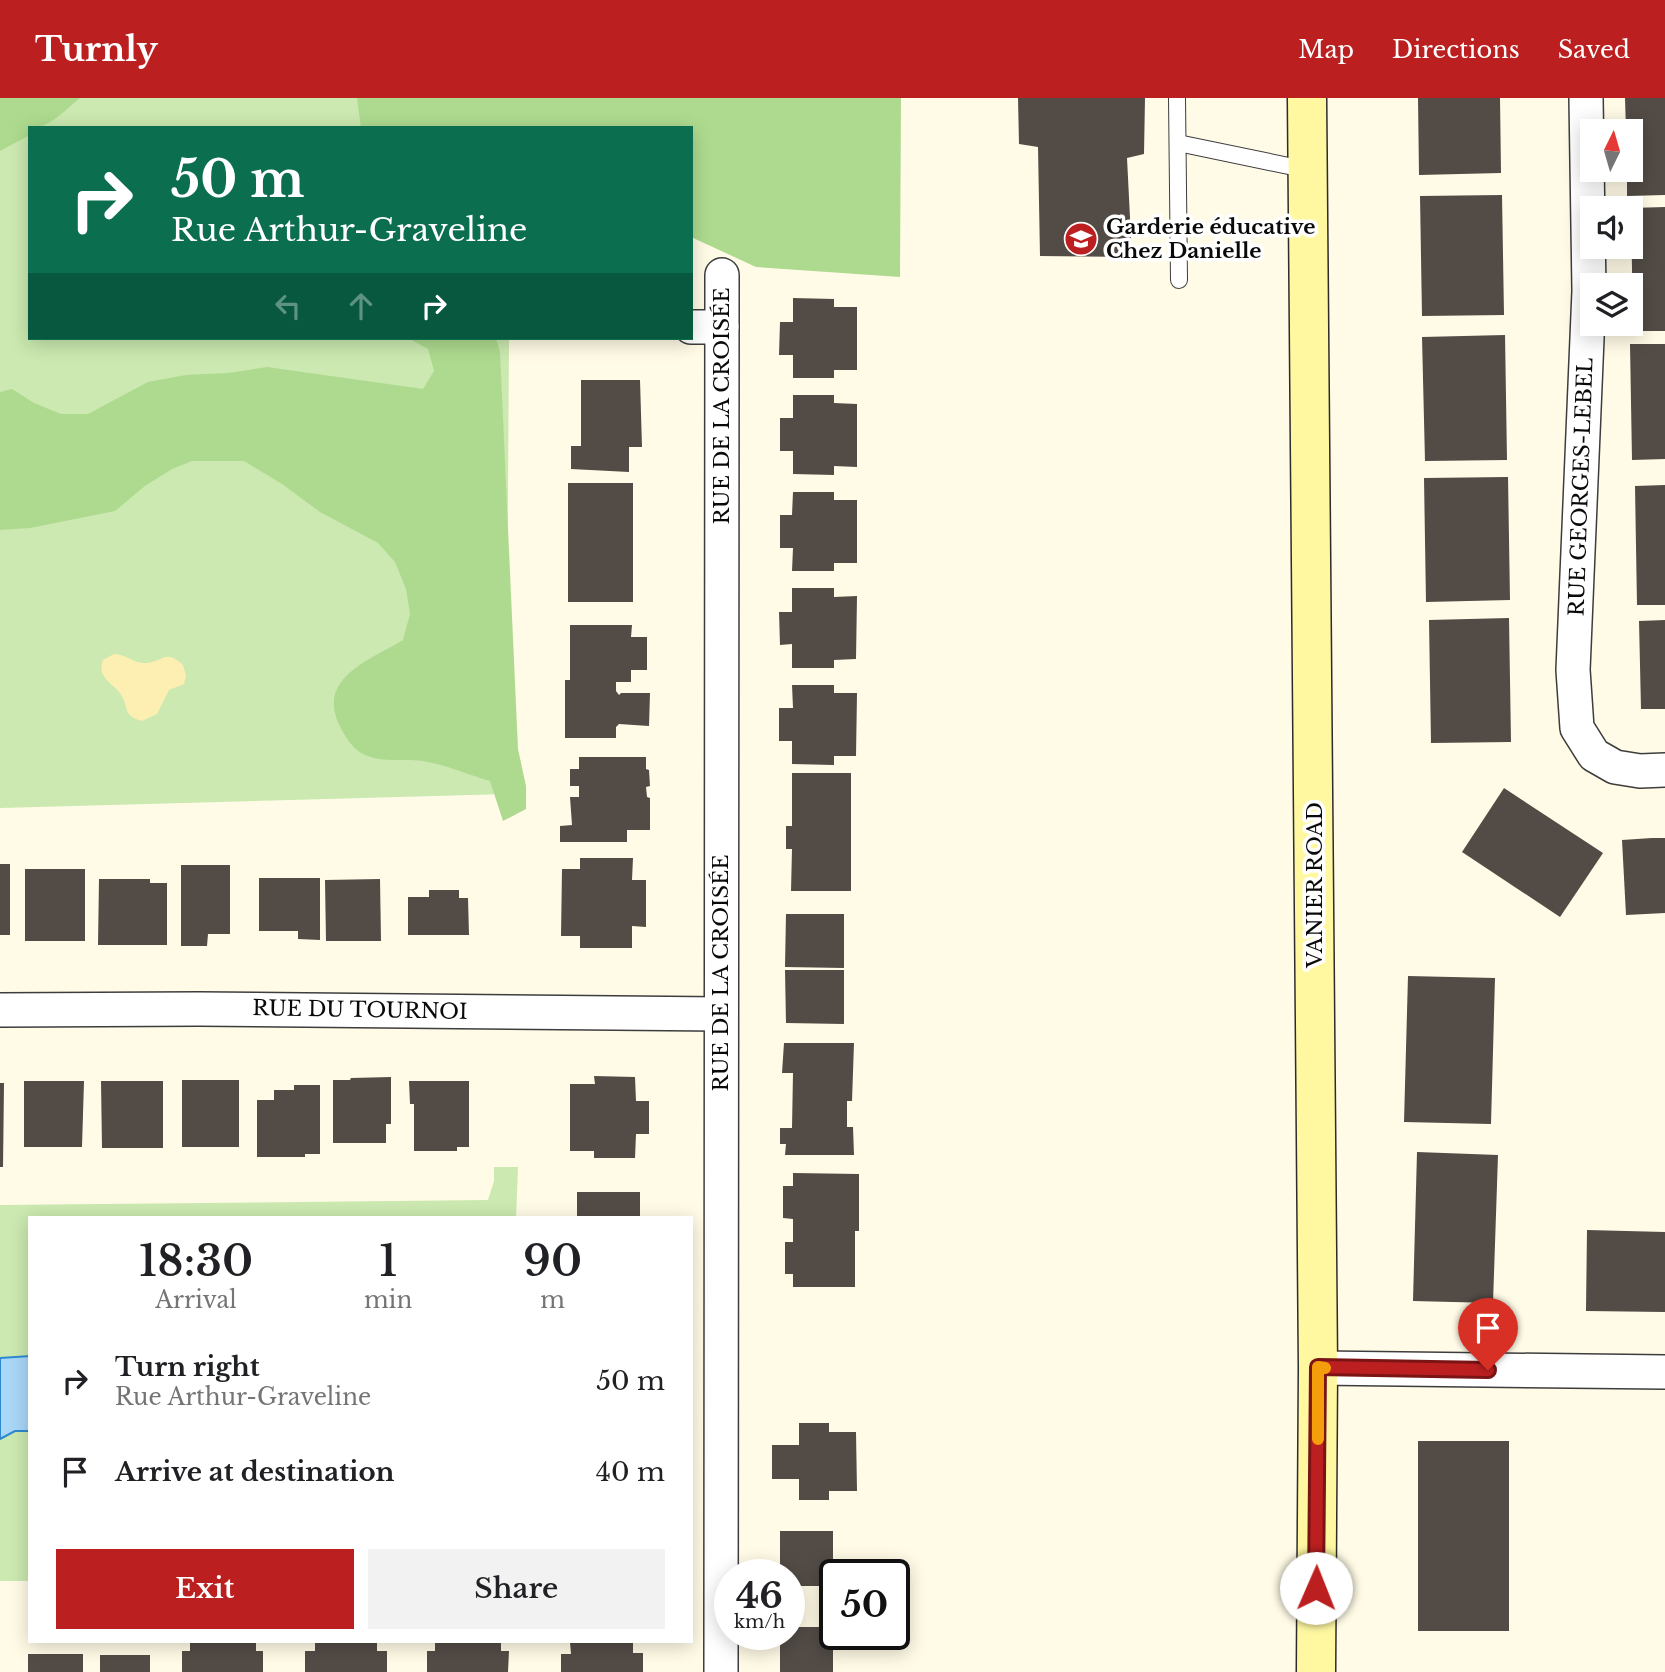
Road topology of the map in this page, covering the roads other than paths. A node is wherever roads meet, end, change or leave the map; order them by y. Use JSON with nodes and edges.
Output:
{"nodes":[{"id":1,"x":1177,"y":98,"type":"edge"},
{"id":2,"x":1307,"y":98,"type":"edge"},
{"id":3,"x":1586,"y":98,"type":"edge"},
{"id":4,"x":1178,"y":143,"type":"junction"},
{"id":5,"x":1308,"y":170,"type":"junction"},
{"id":6,"x":722,"y":275,"type":"dead end"},
{"id":7,"x":1179,"y":280,"type":"dead end"},
{"id":8,"x":707,"y":327,"type":"edge"},
{"id":9,"x":1665,"y":770,"type":"edge"},
{"id":10,"x":0,"y":1010,"type":"edge"},
{"id":11,"x":721,"y":1014,"type":"junction"},
{"id":12,"x":1318,"y":1367,"type":"junction"},
{"id":13,"x":1665,"y":1372,"type":"edge"},
{"id":14,"x":721,"y":1672,"type":"edge"},
{"id":15,"x":1316,"y":1672,"type":"edge"}],
"edges":[{"from":1,"to":4,"type":"lane"},
{"from":2,"to":5,"type":"main road","name":"VANIER ROAD"},
{"from":3,"to":9,"type":"street","name":"RUE GEORGES-LEBEL"},
{"from":4,"to":5,"type":"lane"},
{"from":4,"to":7,"type":"lane"},
{"from":5,"to":12,"type":"main road","name":"VANIER ROAD"},
{"from":6,"to":8,"type":"street","name":"RUE DE LA CROISÉE"},
{"from":8,"to":11,"type":"street","name":"RUE DE LA CROISÉE"},
{"from":10,"to":11,"type":"street","name":"RUE DU TOURNOI"},
{"from":11,"to":14,"type":"street","name":"RUE DE LA CROISÉE"},
{"from":12,"to":13,"type":"street"},
{"from":12,"to":15,"type":"main road","name":"VANIER ROAD"}]}
